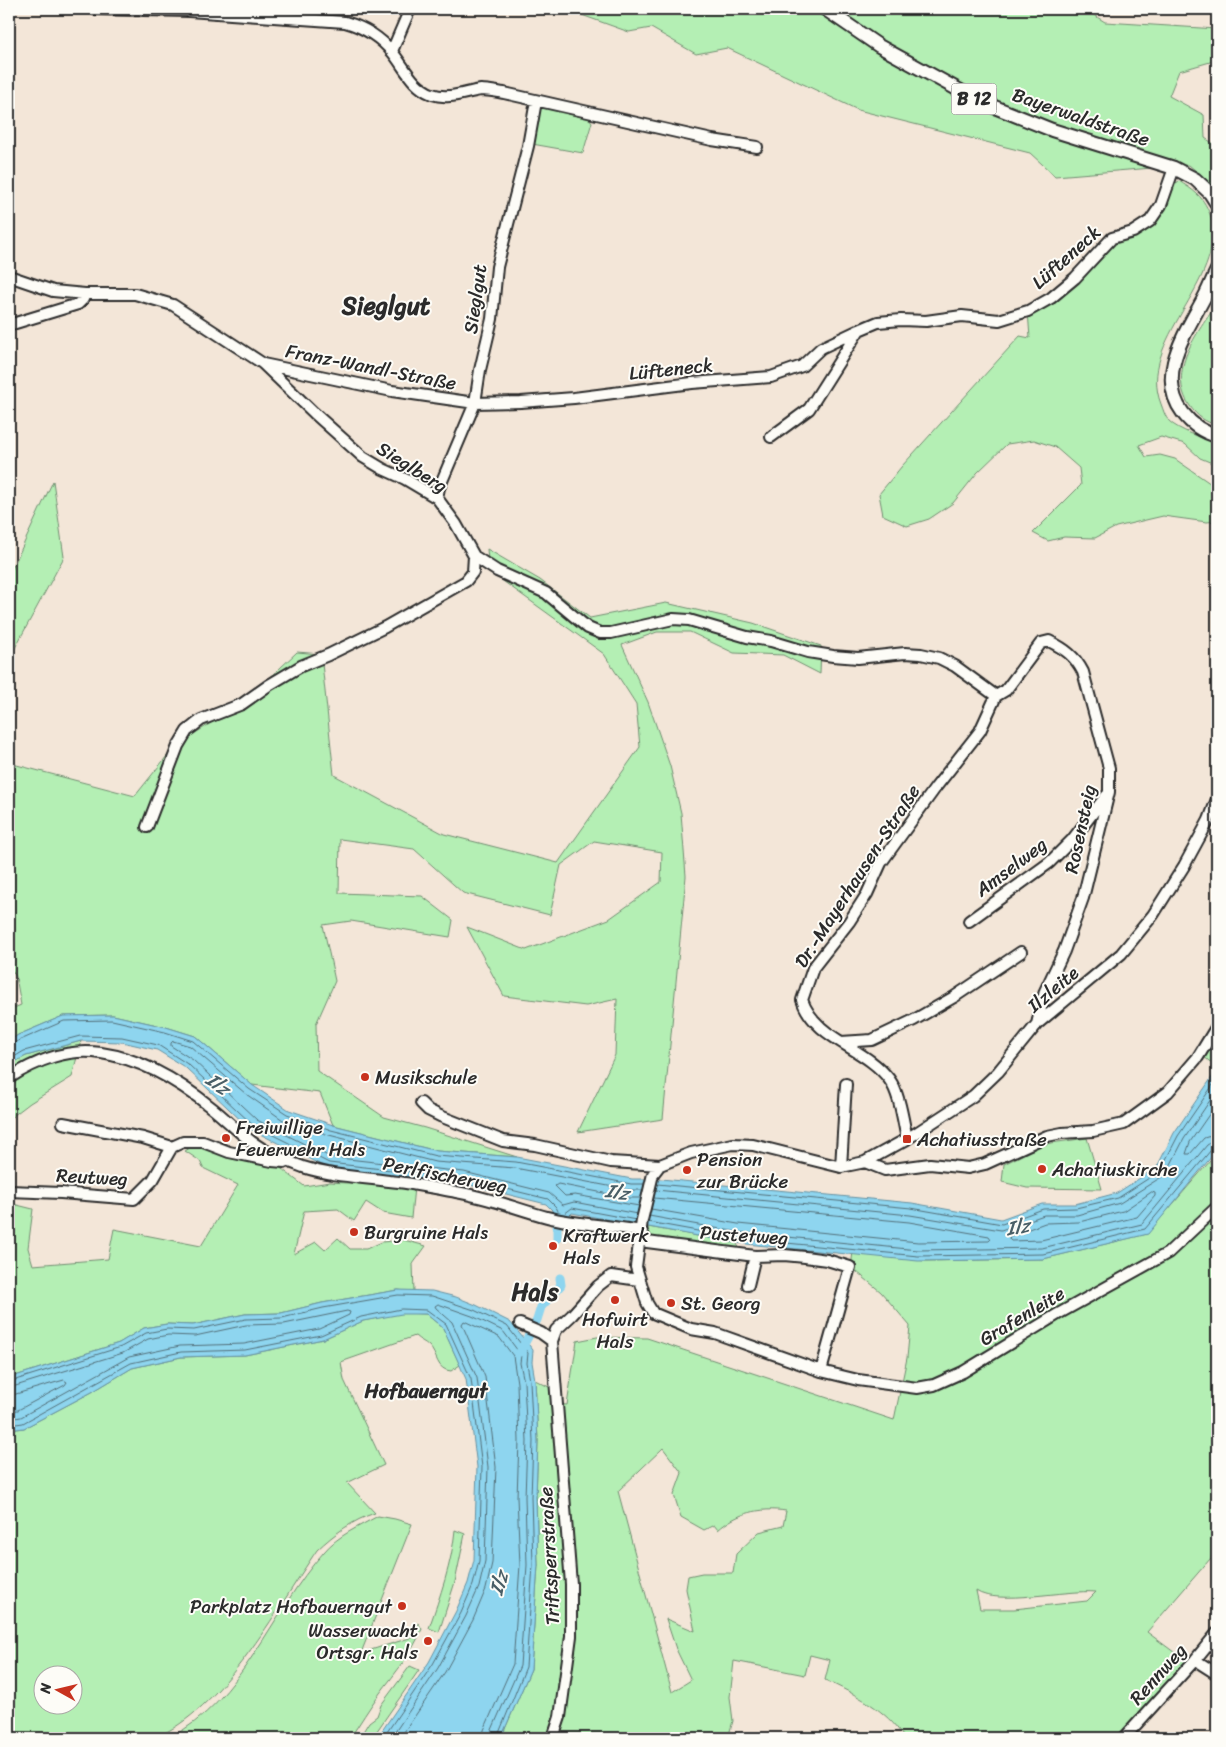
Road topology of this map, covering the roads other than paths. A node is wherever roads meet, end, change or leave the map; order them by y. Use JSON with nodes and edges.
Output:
{"nodes":[{"id":1,"x":96,"y":9,"type":"edge"},
{"id":2,"x":410,"y":9,"type":"edge"},
{"id":3,"x":825,"y":9,"type":"edge"},
{"id":4,"x":392,"y":51,"type":"junction"},
{"id":5,"x":536,"y":101,"type":"junction"},
{"id":6,"x":757,"y":147,"type":"dead end"},
{"id":7,"x":1174,"y":168,"type":"junction"},
{"id":8,"x":1217,"y":204,"type":"edge"},
{"id":9,"x":1217,"y":270,"type":"edge"},
{"id":10,"x":9,"y":276,"type":"edge"},
{"id":11,"x":85,"y":294,"type":"junction"},
{"id":12,"x":9,"y":325,"type":"edge"},
{"id":13,"x":859,"y":330,"type":"junction"},
{"id":14,"x":262,"y":363,"type":"junction"},
{"id":15,"x":475,"y":403,"type":"junction"},
{"id":16,"x":1217,"y":436,"type":"edge"},
{"id":17,"x":772,"y":438,"type":"dead end"},
{"id":18,"x":437,"y":498,"type":"junction"},
{"id":19,"x":474,"y":556,"type":"junction"},
{"id":20,"x":996,"y":696,"type":"junction"},
{"id":21,"x":1109,"y":792,"type":"junction"},
{"id":22,"x":1217,"y":799,"type":"edge"},
{"id":23,"x":147,"y":827,"type":"dead end"},
{"id":24,"x":969,"y":921,"type":"dead end"},
{"id":25,"x":1021,"y":952,"type":"dead end"},
{"id":26,"x":1037,"y":1024,"type":"junction"},
{"id":27,"x":1217,"y":1026,"type":"edge"},
{"id":28,"x":841,"y":1042,"type":"junction"},
{"id":29,"x":9,"y":1078,"type":"edge"},
{"id":30,"x":846,"y":1084,"type":"dead end"},
{"id":31,"x":421,"y":1102,"type":"dead end"},
{"id":32,"x":64,"y":1123,"type":"dead end"},
{"id":33,"x":907,"y":1139,"type":"junction"},
{"id":34,"x":172,"y":1147,"type":"junction"},
{"id":35,"x":293,"y":1162,"type":"junction"},
{"id":36,"x":865,"y":1162,"type":"junction"},
{"id":37,"x":841,"y":1167,"type":"junction"},
{"id":38,"x":656,"y":1170,"type":"junction"},
{"id":39,"x":9,"y":1191,"type":"edge"},
{"id":40,"x":1217,"y":1207,"type":"edge"},
{"id":41,"x":641,"y":1231,"type":"junction"},
{"id":42,"x":755,"y":1256,"type":"junction"},
{"id":43,"x":639,"y":1280,"type":"junction"},
{"id":44,"x":748,"y":1285,"type":"dead end"},
{"id":45,"x":524,"y":1325,"type":"dead end"},
{"id":46,"x":552,"y":1341,"type":"junction"},
{"id":47,"x":821,"y":1371,"type":"junction"},
{"id":48,"x":1217,"y":1633,"type":"edge"},
{"id":49,"x":1195,"y":1660,"type":"junction"},
{"id":50,"x":1217,"y":1674,"type":"edge"},
{"id":51,"x":553,"y":1738,"type":"edge"},
{"id":52,"x":1124,"y":1738,"type":"edge"}],
"edges":[{"from":1,"to":4,"type":"street"},
{"from":2,"to":4,"type":"street"},
{"from":3,"to":7,"type":"main road","name":"Bayerwaldstraße","number":"B 12"},
{"from":4,"to":5,"type":"street"},
{"from":5,"to":6,"type":"street"},
{"from":5,"to":15,"type":"street","name":"Sieglgut"},
{"from":7,"to":8,"type":"main road","name":"Bayerwaldstraße","number":"B 12"},
{"from":7,"to":13,"type":"street","name":"Lüfteneck"},
{"from":9,"to":16,"type":"main road"},
{"from":10,"to":11,"type":"street","name":"Sieglberg"},
{"from":11,"to":12,"type":"street"},
{"from":11,"to":14,"type":"street","name":"Sieglberg"},
{"from":13,"to":15,"type":"street","name":"Lüfteneck"},
{"from":13,"to":17,"type":"street"},
{"from":14,"to":15,"type":"street","name":"Franz-Wandl-Straße"},
{"from":14,"to":18,"type":"street","name":"Sieglberg"},
{"from":15,"to":18,"type":"street","name":"Sieglgut"},
{"from":18,"to":19,"type":"street","name":"Sieglberg"},
{"from":19,"to":20,"type":"street"},
{"from":19,"to":23,"type":"street"},
{"from":20,"to":21,"type":"street","name":"Rosensteig"},
{"from":20,"to":28,"type":"street","name":"Dr.-Mayerhausen-Straße"},
{"from":21,"to":24,"type":"street","name":"Amselweg"},
{"from":21,"to":26,"type":"street","name":"Rosensteig"},
{"from":22,"to":26,"type":"street","name":"Ilzleite"},
{"from":25,"to":28,"type":"street"},
{"from":26,"to":33,"type":"street","name":"Ilzleite"},
{"from":27,"to":36,"type":"street"},
{"from":28,"to":33,"type":"street","name":"Dr.-Mayerhausen-Straße"},
{"from":29,"to":35,"type":"street","name":"Perlfischerweg"},
{"from":30,"to":37,"type":"street"},
{"from":31,"to":38,"type":"street"},
{"from":32,"to":34,"type":"street"},
{"from":33,"to":36,"type":"street","name":"Ilzleite"},
{"from":34,"to":35,"type":"street"},
{"from":34,"to":39,"type":"street","name":"Reutweg"},
{"from":35,"to":41,"type":"street","name":"Perlfischerweg"},
{"from":36,"to":37,"type":"street"},
{"from":37,"to":38,"type":"street"},
{"from":38,"to":41,"type":"street","name":"Grafenleite"},
{"from":40,"to":47,"type":"street","name":"Grafenleite"},
{"from":41,"to":42,"type":"street","name":"Pustetweg"},
{"from":41,"to":43,"type":"street","name":"Grafenleite"},
{"from":42,"to":44,"type":"street"},
{"from":42,"to":47,"type":"street","name":"Pustetweg"},
{"from":43,"to":46,"type":"street"},
{"from":43,"to":47,"type":"street","name":"Grafenleite"},
{"from":45,"to":46,"type":"street"},
{"from":46,"to":51,"type":"street","name":"Triftsperrstraße"},
{"from":48,"to":49,"type":"street","name":"Rennweg"},
{"from":49,"to":50,"type":"street"},
{"from":49,"to":52,"type":"street","name":"Rennweg"}]}
